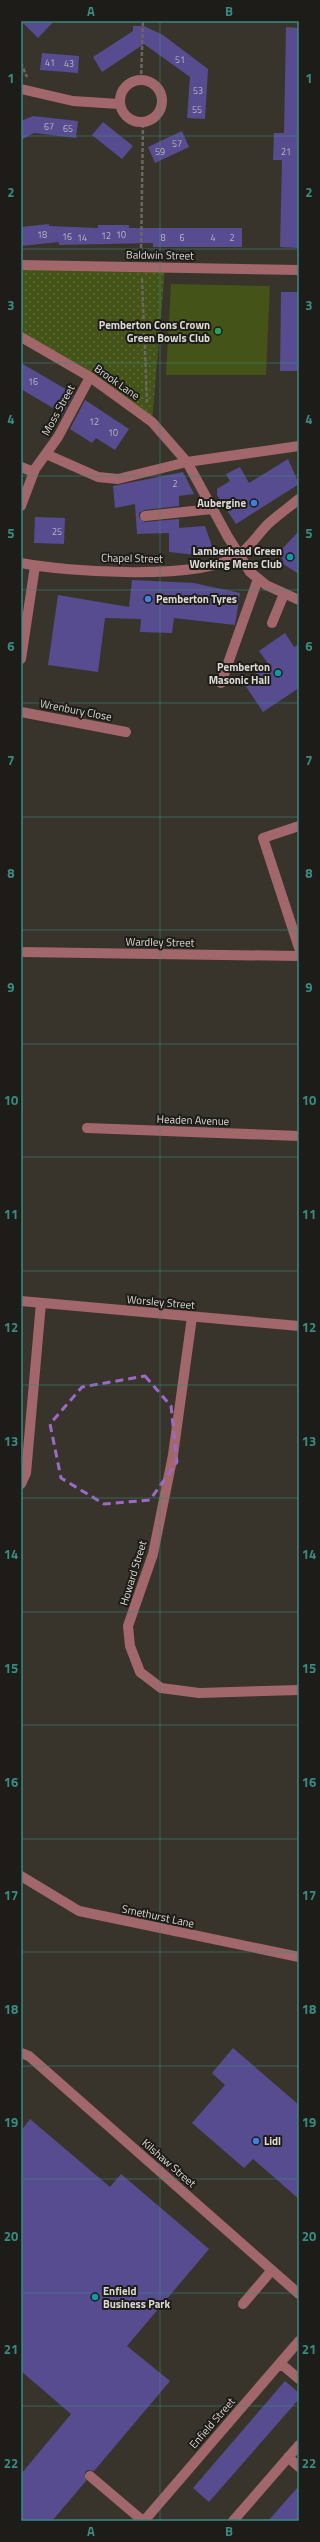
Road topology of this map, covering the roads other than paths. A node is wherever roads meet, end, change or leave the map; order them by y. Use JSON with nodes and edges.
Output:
{"nodes":[{"id":1,"x":21,"y":90,"type":"edge"},
{"id":2,"x":119,"y":104,"type":"junction"},
{"id":3,"x":21,"y":265,"type":"edge"},
{"id":4,"x":299,"y":270,"type":"edge"},
{"id":5,"x":21,"y":337,"type":"edge"},
{"id":6,"x":90,"y":377,"type":"junction"},
{"id":7,"x":299,"y":446,"type":"edge"},
{"id":8,"x":46,"y":454,"type":"junction"},
{"id":9,"x":187,"y":462,"type":"junction"},
{"id":10,"x":21,"y":467,"type":"edge"},
{"id":11,"x":34,"y":472,"type":"junction"},
{"id":12,"x":299,"y":499,"type":"edge"},
{"id":13,"x":21,"y":506,"type":"edge"},
{"id":14,"x":212,"y":509,"type":"junction"},
{"id":15,"x":145,"y":516,"type":"dead end"},
{"id":16,"x":239,"y":554,"type":"junction"},
{"id":17,"x":21,"y":563,"type":"edge"},
{"id":18,"x":35,"y":566,"type":"junction"},
{"id":19,"x":258,"y":579,"type":"junction"},
{"id":20,"x":284,"y":594,"type":"junction"},
{"id":21,"x":299,"y":600,"type":"edge"},
{"id":22,"x":272,"y":623,"type":"dead end"},
{"id":23,"x":21,"y":659,"type":"edge"},
{"id":24,"x":221,"y":683,"type":"dead end"},
{"id":25,"x":21,"y":712,"type":"edge"},
{"id":26,"x":126,"y":732,"type":"dead end"},
{"id":27,"x":297,"y":830,"type":"edge"},
{"id":28,"x":299,"y":948,"type":"edge"},
{"id":29,"x":21,"y":952,"type":"edge"},
{"id":30,"x":299,"y":956,"type":"edge"},
{"id":31,"x":87,"y":1128,"type":"dead end"},
{"id":32,"x":299,"y":1136,"type":"edge"},
{"id":33,"x":21,"y":1301,"type":"edge"},
{"id":34,"x":41,"y":1303,"type":"junction"},
{"id":35,"x":192,"y":1317,"type":"junction"},
{"id":36,"x":299,"y":1326,"type":"edge"},
{"id":37,"x":21,"y":1484,"type":"edge"},
{"id":38,"x":299,"y":1690,"type":"edge"},
{"id":39,"x":21,"y":1876,"type":"edge"},
{"id":40,"x":299,"y":1957,"type":"edge"},
{"id":41,"x":21,"y":2054,"type":"edge"},
{"id":42,"x":272,"y":2270,"type":"junction"},
{"id":43,"x":299,"y":2294,"type":"edge"},
{"id":44,"x":243,"y":2304,"type":"dead end"},
{"id":45,"x":299,"y":2341,"type":"edge"},
{"id":46,"x":280,"y":2363,"type":"junction"},
{"id":47,"x":299,"y":2379,"type":"edge"},
{"id":48,"x":299,"y":2445,"type":"edge"},
{"id":49,"x":288,"y":2457,"type":"junction"},
{"id":50,"x":299,"y":2467,"type":"edge"},
{"id":51,"x":90,"y":2476,"type":"dead end"},
{"id":52,"x":143,"y":2521,"type":"edge"},
{"id":53,"x":233,"y":2521,"type":"edge"}],
"edges":[{"from":1,"to":2,"type":"street"},
{"from":2,"to":2,"type":"street"},
{"from":3,"to":4,"type":"street","name":"Baldwin Street"},
{"from":5,"to":6,"type":"street","name":"Brook Lane"},
{"from":6,"to":8,"type":"street","name":"Moss Street"},
{"from":6,"to":9,"type":"street","name":"Brook Lane"},
{"from":7,"to":9,"type":"street"},
{"from":8,"to":9,"type":"street"},
{"from":8,"to":11,"type":"street","name":"Moss Street"},
{"from":9,"to":14,"type":"street","name":"Brook Lane"},
{"from":10,"to":11,"type":"street"},
{"from":11,"to":13,"type":"street","name":"Moss Street"},
{"from":12,"to":16,"type":"street","name":"Chapel Street"},
{"from":14,"to":15,"type":"street"},
{"from":14,"to":16,"type":"street","name":"Brook Lane"},
{"from":16,"to":18,"type":"street","name":"Chapel Street"},
{"from":16,"to":19,"type":"street","name":"Brook Lane"},
{"from":17,"to":18,"type":"street","name":"Chapel Street"},
{"from":18,"to":23,"type":"street"},
{"from":19,"to":20,"type":"street","name":"Brook Lane"},
{"from":19,"to":24,"type":"street"},
{"from":20,"to":21,"type":"street","name":"Brook Lane"},
{"from":20,"to":22,"type":"street"},
{"from":25,"to":26,"type":"street","name":"Wrenbury Close"},
{"from":27,"to":28,"type":"street"},
{"from":29,"to":30,"type":"street","name":"Wardley Street"},
{"from":31,"to":32,"type":"street","name":"Headen Avenue"},
{"from":33,"to":34,"type":"street","name":"Worsley Street"},
{"from":34,"to":35,"type":"street","name":"Worsley Street"},
{"from":34,"to":37,"type":"street"},
{"from":35,"to":36,"type":"street","name":"Worsley Street"},
{"from":35,"to":38,"type":"street","name":"Howard Street"},
{"from":39,"to":40,"type":"street","name":"Smethurst Lane"},
{"from":41,"to":42,"type":"street","name":"Kilshaw Street"},
{"from":42,"to":43,"type":"street","name":"Kilshaw Street"},
{"from":42,"to":44,"type":"street"},
{"from":45,"to":46,"type":"street","name":"Enfield Street"},
{"from":46,"to":47,"type":"street"},
{"from":46,"to":52,"type":"street","name":"Enfield Street"},
{"from":48,"to":49,"type":"street"},
{"from":49,"to":50,"type":"street"},
{"from":49,"to":53,"type":"street"},
{"from":51,"to":52,"type":"street"}]}
